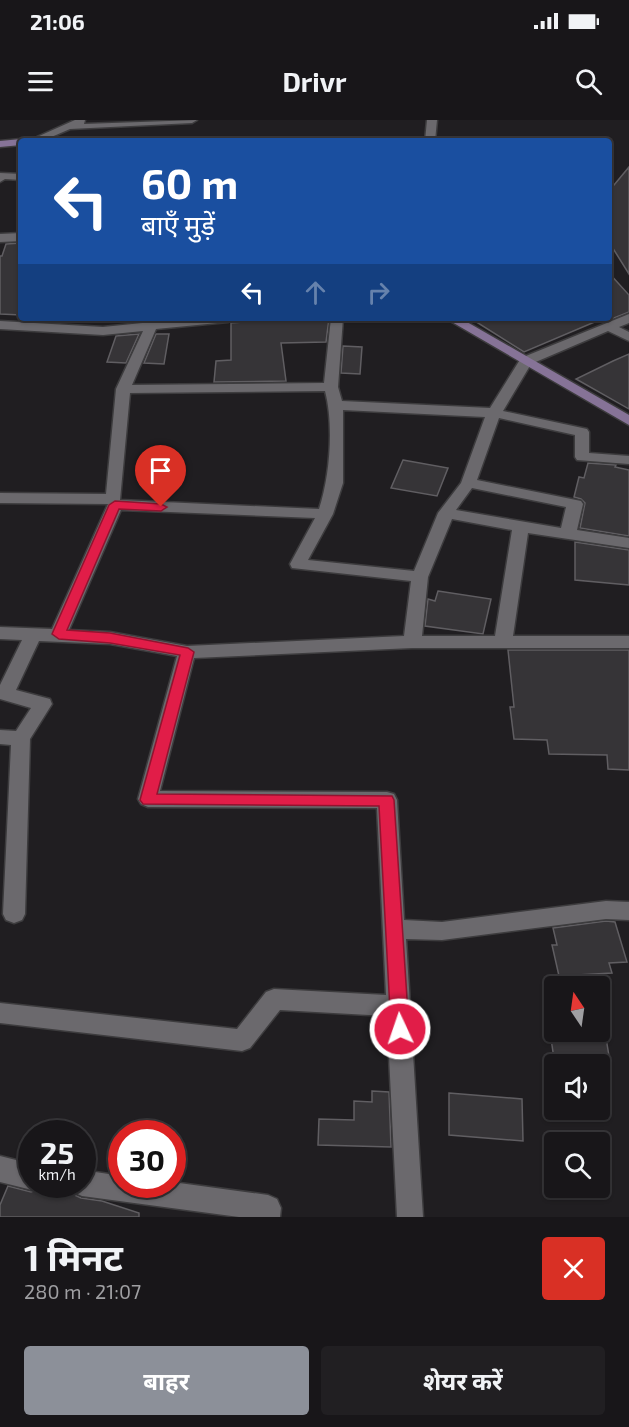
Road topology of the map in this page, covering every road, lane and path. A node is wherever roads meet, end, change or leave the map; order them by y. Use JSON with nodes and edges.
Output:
{"nodes":[{"id":1,"x":83,"y":120,"type":"edge"},
{"id":2,"x":192,"y":120,"type":"edge"},
{"id":3,"x":432,"y":120,"type":"edge"},
{"id":4,"x":72,"y":127,"type":"junction"},
{"id":5,"x":41,"y":138,"type":"edge"},
{"id":6,"x":430,"y":138,"type":"edge"},
{"id":7,"x":18,"y":142,"type":"edge"},
{"id":8,"x":0,"y":144,"type":"edge"},
{"id":9,"x":18,"y":177,"type":"edge"},
{"id":10,"x":0,"y":178,"type":"edge"},
{"id":11,"x":18,"y":237,"type":"edge"},
{"id":12,"x":0,"y":238,"type":"edge"},
{"id":13,"x":629,"y":318,"type":"edge"},
{"id":14,"x":202,"y":321,"type":"edge"},
{"id":15,"x":337,"y":321,"type":"edge"},
{"id":16,"x":456,"y":321,"type":"edge"},
{"id":17,"x":36,"y":323,"type":"edge"},
{"id":18,"x":0,"y":325,"type":"edge"},
{"id":19,"x":102,"y":325,"type":"edge"},
{"id":20,"x":151,"y":327,"type":"junction"},
{"id":21,"x":610,"y":327,"type":"junction"},
{"id":22,"x":629,"y":337,"type":"edge"},
{"id":23,"x":526,"y":361,"type":"junction"},
{"id":24,"x":331,"y":387,"type":"junction"},
{"id":25,"x":123,"y":389,"type":"junction"},
{"id":26,"x":336,"y":405,"type":"junction"},
{"id":27,"x":494,"y":413,"type":"junction"},
{"id":28,"x":629,"y":421,"type":"edge"},
{"id":29,"x":629,"y":460,"type":"edge"},
{"id":30,"x":468,"y":483,"type":"junction"},
{"id":31,"x":0,"y":498,"type":"edge"},
{"id":32,"x":446,"y":513,"type":"junction"},
{"id":33,"x":325,"y":514,"type":"junction"},
{"id":34,"x":521,"y":527,"type":"junction"},
{"id":35,"x":568,"y":534,"type":"junction"},
{"id":36,"x":629,"y":543,"type":"edge"},
{"id":37,"x":420,"y":577,"type":"junction"},
{"id":38,"x":0,"y":633,"type":"edge"},
{"id":39,"x":34,"y":633,"type":"junction"},
{"id":40,"x":59,"y":634,"type":"junction"},
{"id":41,"x":503,"y":641,"type":"junction"},
{"id":42,"x":412,"y":642,"type":"junction"},
{"id":43,"x":629,"y":642,"type":"edge"},
{"id":44,"x":188,"y":652,"type":"junction"},
{"id":45,"x":0,"y":737,"type":"edge"},
{"id":46,"x":21,"y":738,"type":"junction"},
{"id":47,"x":629,"y":911,"type":"edge"},
{"id":48,"x":14,"y":914,"type":"dead end"},
{"id":49,"x":394,"y":929,"type":"junction"},
{"id":50,"x":398,"y":1006,"type":"junction"},
{"id":51,"x":0,"y":1013,"type":"edge"},
{"id":52,"x":0,"y":1169,"type":"edge"},
{"id":53,"x":18,"y":1174,"type":"edge"},
{"id":54,"x":96,"y":1186,"type":"edge"},
{"id":55,"x":267,"y":1217,"type":"edge"},
{"id":56,"x":410,"y":1217,"type":"edge"}],
"edges":[{"from":1,"to":4,"type":"street"},
{"from":2,"to":4,"type":"street"},
{"from":3,"to":6,"type":"street"},
{"from":4,"to":5,"type":"street"},
{"from":7,"to":8,"type":"street"},
{"from":9,"to":10,"type":"street"},
{"from":11,"to":12,"type":"street"},
{"from":13,"to":21,"type":"street"},
{"from":14,"to":20,"type":"street"},
{"from":15,"to":24,"type":"street"},
{"from":16,"to":23,"type":"street"},
{"from":17,"to":18,"type":"street"},
{"from":17,"to":19,"type":"street"},
{"from":19,"to":20,"type":"street"},
{"from":20,"to":25,"type":"street"},
{"from":21,"to":22,"type":"street"},
{"from":21,"to":23,"type":"street"},
{"from":23,"to":27,"type":"street"},
{"from":23,"to":28,"type":"street"},
{"from":24,"to":25,"type":"street"},
{"from":24,"to":26,"type":"street"},
{"from":25,"to":31,"type":"street"},
{"from":26,"to":27,"type":"street"},
{"from":26,"to":33,"type":"street"},
{"from":27,"to":29,"type":"street"},
{"from":27,"to":30,"type":"street"},
{"from":30,"to":32,"type":"street"},
{"from":30,"to":35,"type":"street"},
{"from":32,"to":34,"type":"street"},
{"from":32,"to":37,"type":"street"},
{"from":33,"to":37,"type":"street"},
{"from":33,"to":40,"type":"street"},
{"from":34,"to":35,"type":"street"},
{"from":34,"to":41,"type":"street"},
{"from":35,"to":36,"type":"street"},
{"from":37,"to":42,"type":"street"},
{"from":38,"to":39,"type":"street"},
{"from":39,"to":40,"type":"street"},
{"from":39,"to":46,"type":"street"},
{"from":40,"to":44,"type":"street"},
{"from":41,"to":42,"type":"street"},
{"from":41,"to":43,"type":"street"},
{"from":42,"to":44,"type":"street"},
{"from":44,"to":49,"type":"street"},
{"from":45,"to":46,"type":"street"},
{"from":46,"to":48,"type":"street"},
{"from":47,"to":49,"type":"street"},
{"from":49,"to":50,"type":"street"},
{"from":50,"to":51,"type":"street"},
{"from":50,"to":56,"type":"street"},
{"from":52,"to":53,"type":"street"},
{"from":54,"to":55,"type":"street"}]}
